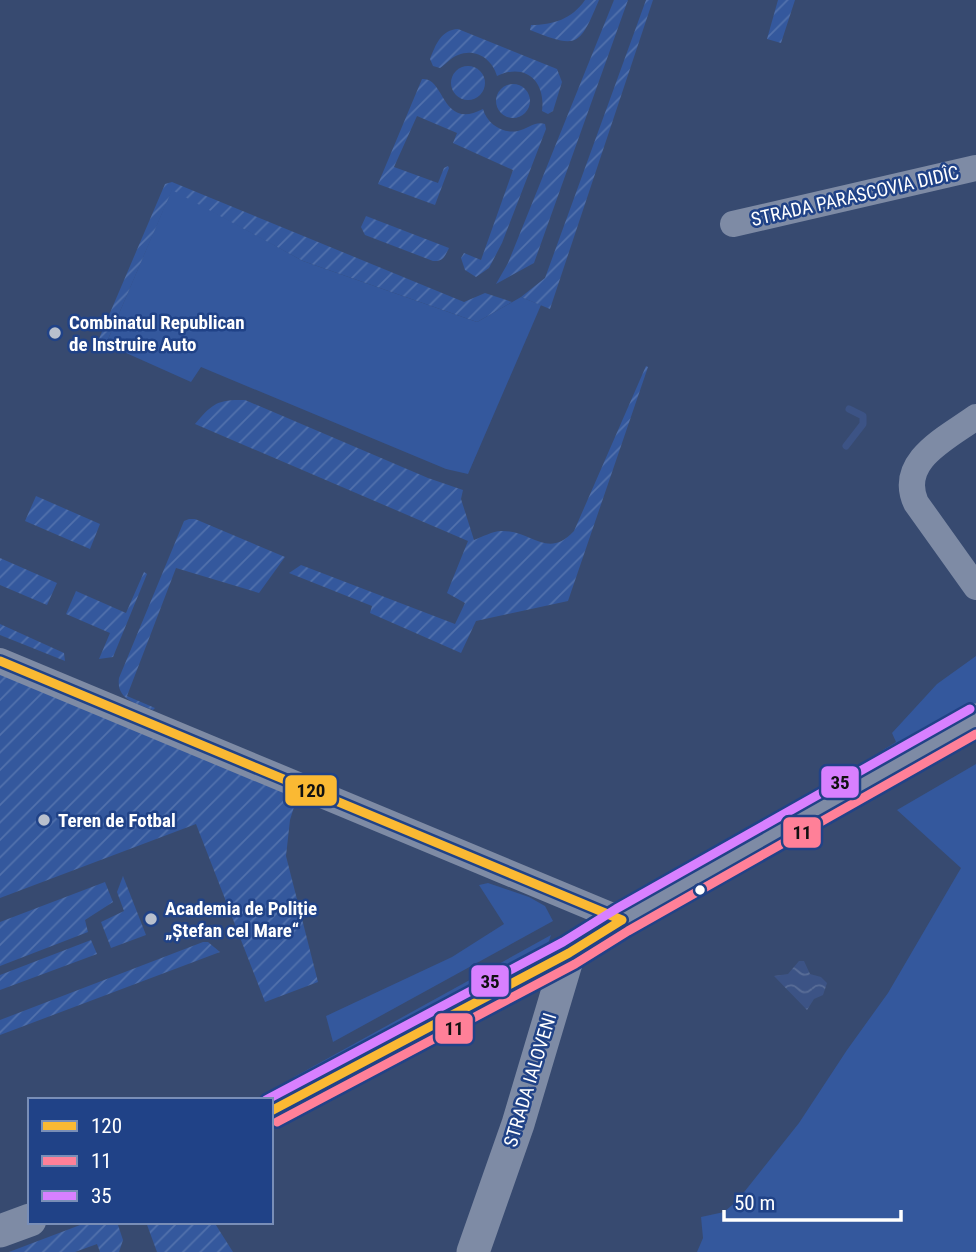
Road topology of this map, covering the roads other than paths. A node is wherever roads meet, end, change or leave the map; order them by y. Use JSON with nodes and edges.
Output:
{"nodes":[{"id":1,"x":976,"y":168,"type":"edge"},
{"id":2,"x":733,"y":224,"type":"dead end"},
{"id":3,"x":976,"y":417,"type":"edge"},
{"id":4,"x":976,"y":587,"type":"edge"},
{"id":5,"x":0,"y":661,"type":"edge"},
{"id":6,"x":976,"y":720,"type":"edge"},
{"id":7,"x":622,"y":920,"type":"junction"},
{"id":8,"x":569,"y":953,"type":"junction"},
{"id":9,"x":273,"y":1110,"type":"edge"},
{"id":10,"x":28,"y":1221,"type":"edge"},
{"id":11,"x":0,"y":1231,"type":"edge"},
{"id":12,"x":473,"y":1252,"type":"edge"}],
"edges":[{"from":1,"to":2,"type":"street","name":"STRADA PARASCOVIA DIDÎC"},
{"from":3,"to":4,"type":"street"},
{"from":5,"to":7,"type":"street"},
{"from":6,"to":7,"type":"street"},
{"from":7,"to":8,"type":"street"},
{"from":8,"to":9,"type":"street"},
{"from":8,"to":12,"type":"street","name":"STRADA IALOVENI"},
{"from":10,"to":11,"type":"street"}]}
